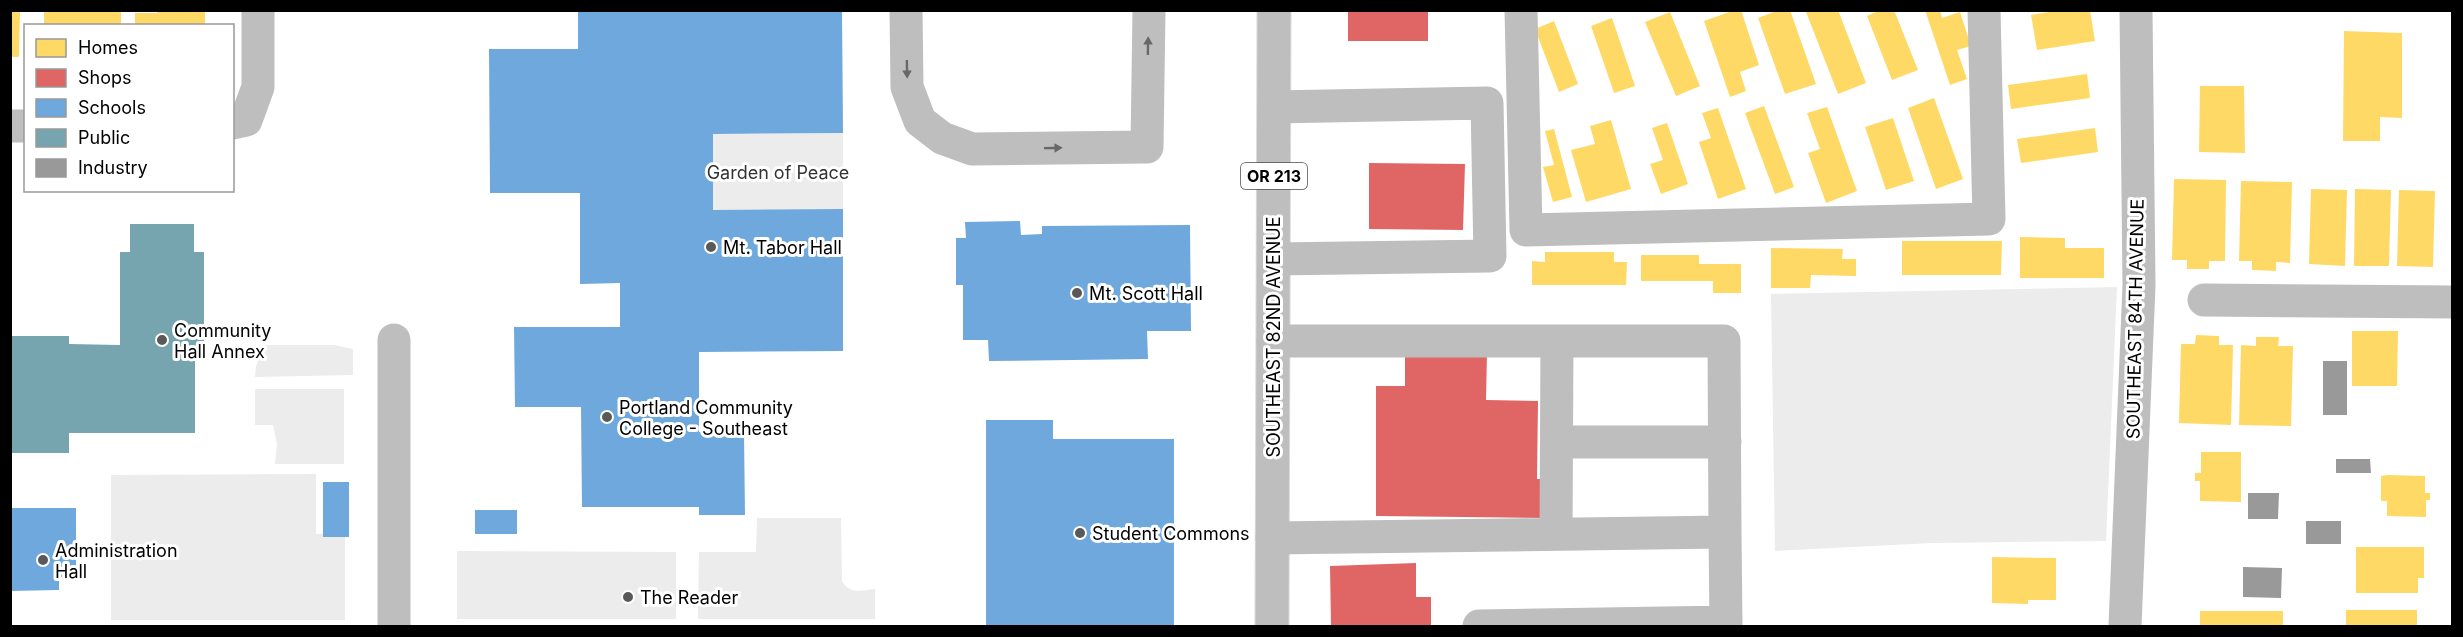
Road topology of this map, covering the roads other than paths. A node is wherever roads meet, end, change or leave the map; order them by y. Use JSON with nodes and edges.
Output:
{"nodes":[{"id":1,"x":258,"y":10,"type":"edge"},
{"id":2,"x":906,"y":10,"type":"edge"},
{"id":3,"x":1149,"y":10,"type":"edge"},
{"id":4,"x":1274,"y":10,"type":"edge"},
{"id":5,"x":1521,"y":10,"type":"edge"},
{"id":6,"x":1984,"y":10,"type":"edge"},
{"id":7,"x":2136,"y":10,"type":"edge"},
{"id":8,"x":1274,"y":106,"type":"junction"},
{"id":9,"x":239,"y":122,"type":"edge"},
{"id":10,"x":1274,"y":259,"type":"junction"},
{"id":11,"x":2204,"y":300,"type":"dead end"},
{"id":12,"x":2452,"y":302,"type":"edge"},
{"id":13,"x":394,"y":340,"type":"dead end"},
{"id":14,"x":1273,"y":341,"type":"junction"},
{"id":15,"x":1557,"y":342,"type":"junction"},
{"id":16,"x":1558,"y":442,"type":"junction"},
{"id":17,"x":1725,"y":442,"type":"junction"},
{"id":18,"x":1556,"y":534,"type":"junction"},
{"id":19,"x":1272,"y":538,"type":"junction"},
{"id":20,"x":1724,"y":547,"type":"junction"},
{"id":21,"x":1726,"y":624,"type":"edge"},
{"id":22,"x":1480,"y":626,"type":"edge"},
{"id":23,"x":394,"y":627,"type":"edge"},
{"id":24,"x":1272,"y":627,"type":"edge"},
{"id":25,"x":2125,"y":627,"type":"edge"}],
"edges":[{"from":1,"to":9,"type":"street"},
{"from":2,"to":3,"type":"street","one_way":true},
{"from":4,"to":8,"type":"street","name":"SOUTHEAST 82ND AVENUE","number":"OR 213"},
{"from":5,"to":6,"type":"street"},
{"from":7,"to":25,"type":"street","name":"SOUTHEAST 84TH AVENUE"},
{"from":8,"to":10,"type":"street","name":"SOUTHEAST 82ND AVENUE","number":"OR 213"},
{"from":8,"to":10,"type":"street"},
{"from":10,"to":14,"type":"street","name":"SOUTHEAST 82ND AVENUE","number":"OR 213"},
{"from":11,"to":12,"type":"street"},
{"from":13,"to":23,"type":"street"},
{"from":14,"to":15,"type":"street"},
{"from":14,"to":19,"type":"street","name":"SOUTHEAST 82ND AVENUE","number":"OR 213"},
{"from":15,"to":16,"type":"street"},
{"from":15,"to":17,"type":"street"},
{"from":16,"to":17,"type":"street"},
{"from":16,"to":18,"type":"street"},
{"from":17,"to":20,"type":"street"},
{"from":18,"to":19,"type":"street"},
{"from":18,"to":20,"type":"street"},
{"from":19,"to":24,"type":"street","name":"SOUTHEAST 82ND AVENUE","number":"OR 213"},
{"from":20,"to":21,"type":"street"},
{"from":21,"to":22,"type":"street"}]}
